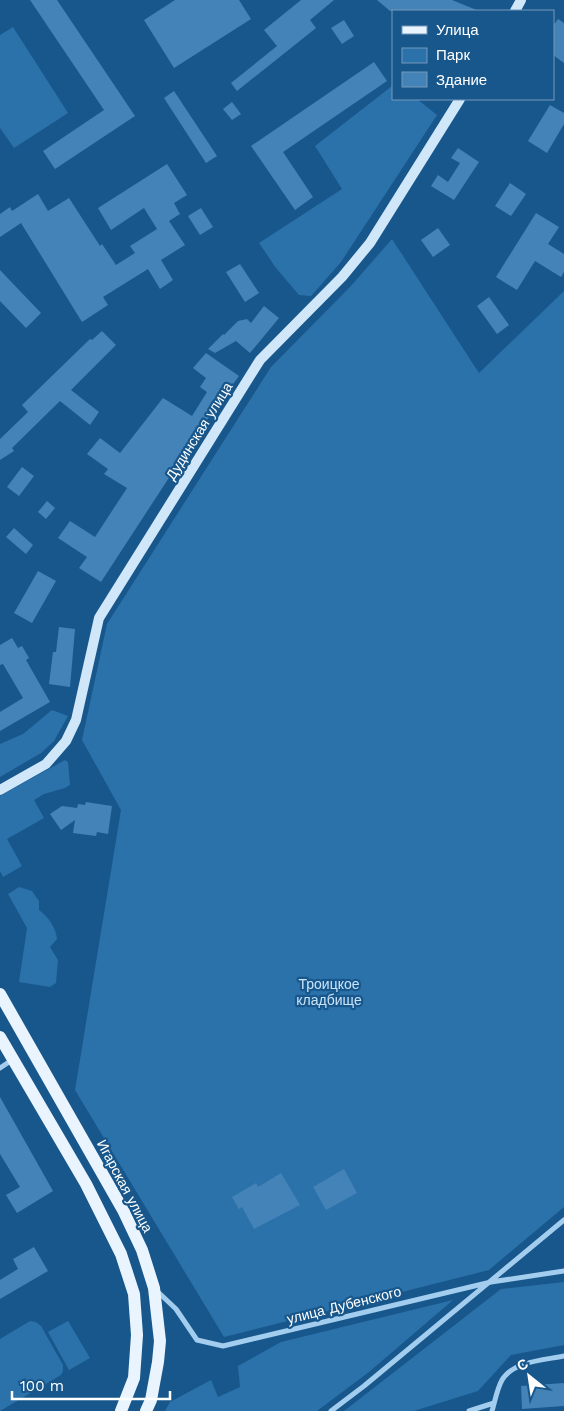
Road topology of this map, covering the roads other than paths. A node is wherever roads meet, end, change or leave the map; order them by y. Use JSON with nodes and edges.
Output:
{"nodes":[{"id":1,"x":459,"y":100,"type":"edge"},
{"id":2,"x":0,"y":790,"type":"edge"},
{"id":3,"x":0,"y":994,"type":"edge"},
{"id":4,"x":0,"y":1037,"type":"edge"},
{"id":5,"x":13,"y":1060,"type":"junction"},
{"id":6,"x":0,"y":1068,"type":"edge"},
{"id":7,"x":564,"y":1220,"type":"edge"},
{"id":8,"x":564,"y":1271,"type":"edge"},
{"id":9,"x":491,"y":1282,"type":"junction"},
{"id":10,"x":154,"y":1288,"type":"junction"},
{"id":11,"x":564,"y":1356,"type":"edge"},
{"id":12,"x":494,"y":1403,"type":"junction"},
{"id":13,"x":121,"y":1411,"type":"edge"},
{"id":14,"x":146,"y":1411,"type":"edge"},
{"id":15,"x":331,"y":1411,"type":"edge"},
{"id":16,"x":469,"y":1411,"type":"edge"},
{"id":17,"x":492,"y":1411,"type":"edge"}],
"edges":[{"from":1,"to":2,"type":"street","name":"Дудинская улица"},
{"from":3,"to":10,"type":"main road","name":"Игарская улица"},
{"from":4,"to":5,"type":"main road"},
{"from":5,"to":6,"type":"street"},
{"from":5,"to":13,"type":"main road"},
{"from":7,"to":9,"type":"street"},
{"from":8,"to":9,"type":"street","name":"улица Дубенского"},
{"from":9,"to":10,"type":"street","name":"улица Дубенского"},
{"from":9,"to":15,"type":"street"},
{"from":10,"to":14,"type":"main road","name":"Игарская улица"},
{"from":11,"to":12,"type":"street"},
{"from":12,"to":16,"type":"street"},
{"from":12,"to":17,"type":"street"}]}
